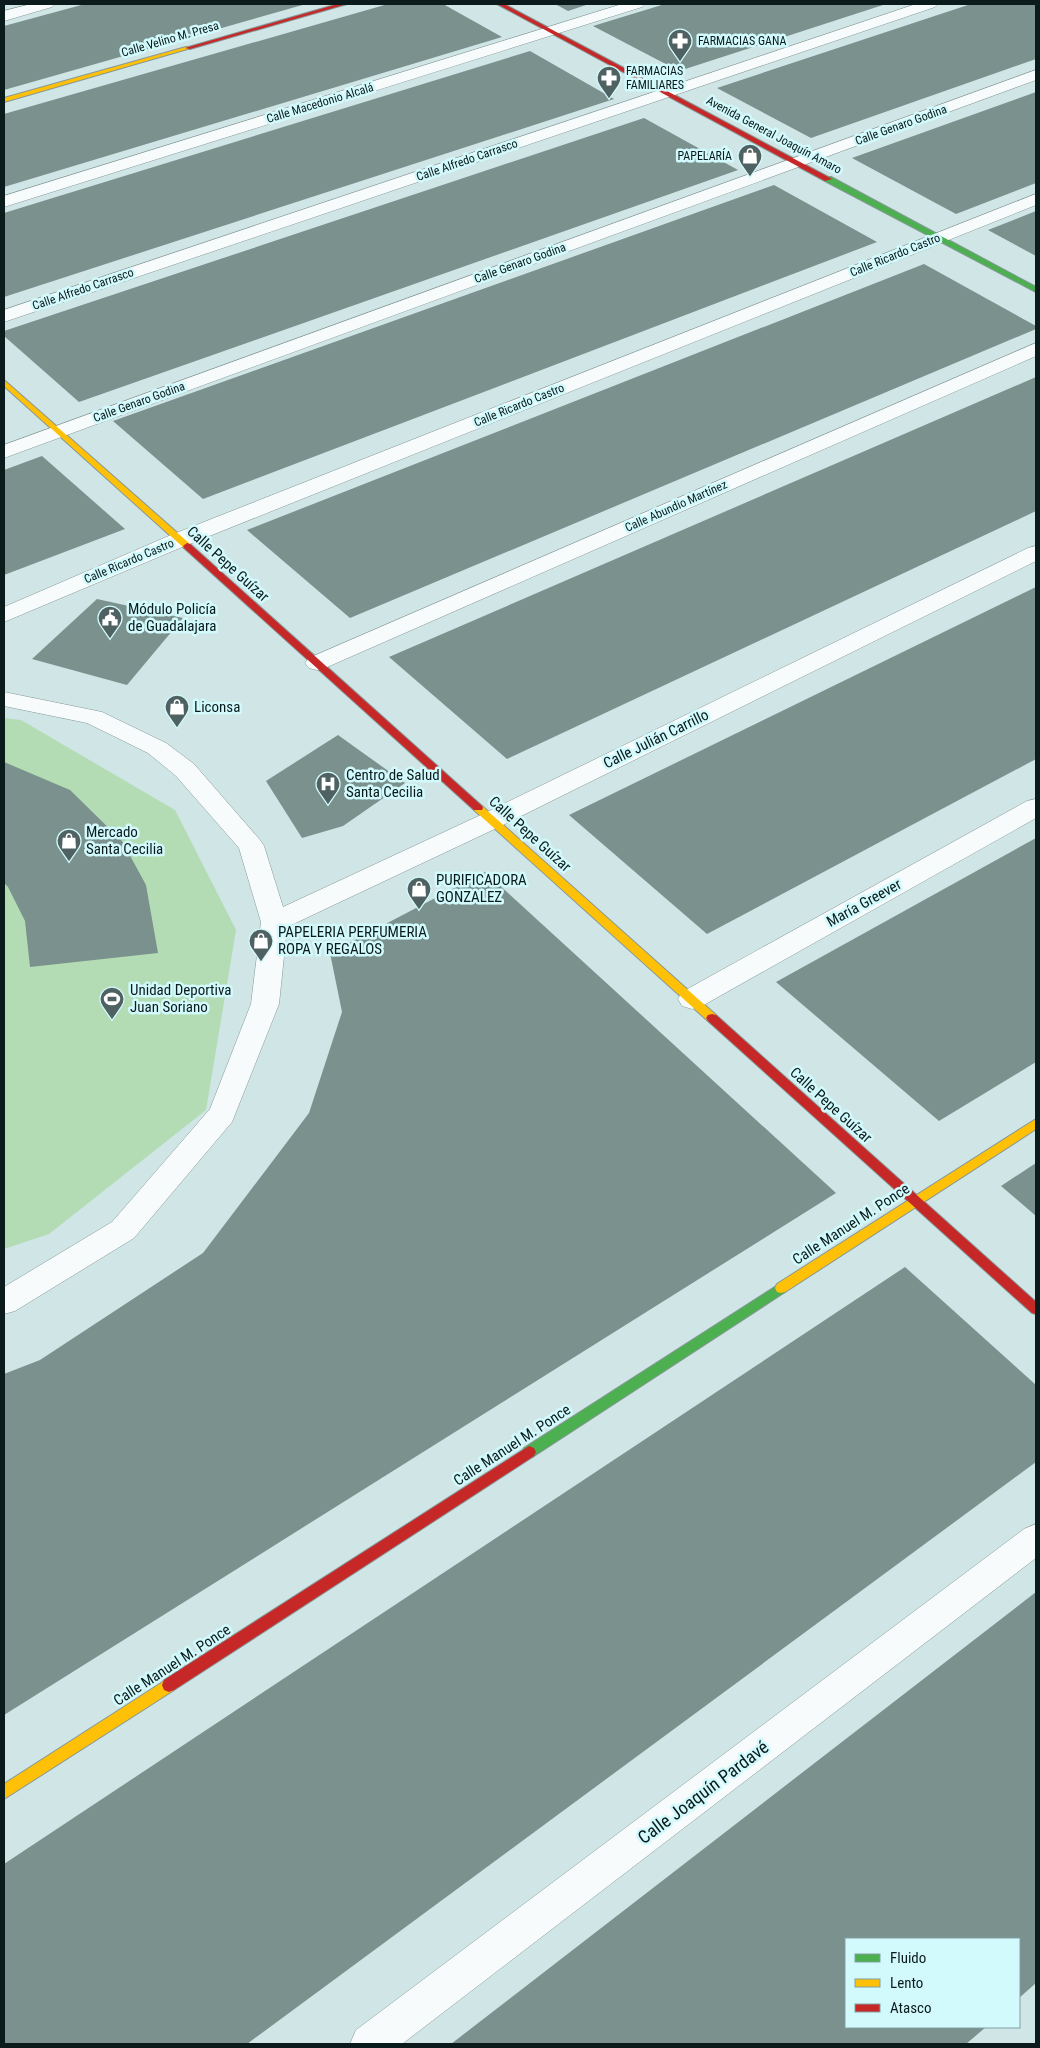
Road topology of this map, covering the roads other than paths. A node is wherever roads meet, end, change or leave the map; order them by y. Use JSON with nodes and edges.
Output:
{"nodes":[{"id":1,"x":47,"y":4,"type":"edge"},
{"id":2,"x":344,"y":4,"type":"edge"},
{"id":3,"x":500,"y":4,"type":"edge"},
{"id":4,"x":637,"y":4,"type":"edge"},
{"id":5,"x":930,"y":4,"type":"edge"},
{"id":6,"x":4,"y":16,"type":"edge"},
{"id":7,"x":550,"y":31,"type":"junction"},
{"id":8,"x":1036,"y":75,"type":"edge"},
{"id":9,"x":666,"y":93,"type":"junction"},
{"id":10,"x":4,"y":100,"type":"edge"},
{"id":11,"x":797,"y":162,"type":"junction"},
{"id":12,"x":1036,"y":199,"type":"edge"},
{"id":13,"x":4,"y":202,"type":"edge"},
{"id":14,"x":938,"y":238,"type":"junction"},
{"id":15,"x":1036,"y":290,"type":"edge"},
{"id":16,"x":4,"y":316,"type":"edge"},
{"id":17,"x":1036,"y":349,"type":"edge"},
{"id":18,"x":4,"y":382,"type":"edge"},
{"id":19,"x":59,"y":432,"type":"junction"},
{"id":20,"x":4,"y":452,"type":"edge"},
{"id":21,"x":179,"y":540,"type":"junction"},
{"id":22,"x":1036,"y":553,"type":"edge"},
{"id":23,"x":4,"y":615,"type":"edge"},
{"id":24,"x":317,"y":663,"type":"junction"},
{"id":25,"x":4,"y":699,"type":"edge"},
{"id":26,"x":1036,"y":807,"type":"edge"},
{"id":27,"x":492,"y":820,"type":"junction"},
{"id":28,"x":274,"y":922,"type":"junction"},
{"id":29,"x":692,"y":1000,"type":"junction"},
{"id":30,"x":1036,"y":1123,"type":"edge"},
{"id":31,"x":916,"y":1200,"type":"junction"},
{"id":32,"x":4,"y":1302,"type":"edge"},
{"id":33,"x":1036,"y":1309,"type":"edge"},
{"id":34,"x":1036,"y":1539,"type":"edge"},
{"id":35,"x":4,"y":1792,"type":"edge"},
{"id":36,"x":370,"y":2044,"type":"edge"}],
"edges":[{"from":1,"to":6,"type":"street"},
{"from":2,"to":10,"type":"street","name":"Calle Velino M. Presa"},
{"from":3,"to":7,"type":"street","name":"Avenida General Joaquín Amaro"},
{"from":4,"to":7,"type":"street","name":"Calle Macedonio Alcalá"},
{"from":5,"to":9,"type":"street","name":"Calle Alfredo Carrasco"},
{"from":7,"to":9,"type":"street","name":"Avenida General Joaquín Amaro"},
{"from":7,"to":13,"type":"street","name":"Calle Macedonio Alcalá"},
{"from":8,"to":11,"type":"street","name":"Calle Genaro Godina"},
{"from":9,"to":11,"type":"street","name":"Avenida General Joaquín Amaro"},
{"from":9,"to":16,"type":"street","name":"Calle Alfredo Carrasco"},
{"from":11,"to":14,"type":"street","name":"Avenida General Joaquín Amaro"},
{"from":11,"to":19,"type":"street","name":"Calle Genaro Godina"},
{"from":12,"to":14,"type":"street","name":"Calle Ricardo Castro"},
{"from":14,"to":15,"type":"street","name":"Avenida General Joaquín Amaro"},
{"from":14,"to":21,"type":"street","name":"Calle Ricardo Castro"},
{"from":17,"to":24,"type":"street","name":"Calle Abundio Martínez"},
{"from":18,"to":19,"type":"street","name":"Calle Pepe Guízar"},
{"from":19,"to":20,"type":"street","name":"Calle Genaro Godina"},
{"from":19,"to":21,"type":"street","name":"Calle Pepe Guízar"},
{"from":21,"to":23,"type":"street","name":"Calle Ricardo Castro"},
{"from":21,"to":24,"type":"street","name":"Calle Pepe Guízar"},
{"from":22,"to":27,"type":"street","name":"Calle Julián Carrillo"},
{"from":24,"to":27,"type":"street","name":"Calle Pepe Guízar"},
{"from":25,"to":28,"type":"street"},
{"from":26,"to":29,"type":"street","name":"María Greever"},
{"from":27,"to":28,"type":"street","name":"Calle Julián Carrillo"},
{"from":27,"to":29,"type":"street","name":"Calle Pepe Guízar"},
{"from":28,"to":32,"type":"street"},
{"from":29,"to":31,"type":"street","name":"Calle Pepe Guízar"},
{"from":30,"to":31,"type":"street","name":"Calle Manuel M. Ponce"},
{"from":31,"to":33,"type":"street","name":"Calle Pepe Guízar"},
{"from":31,"to":35,"type":"street","name":"Calle Manuel M. Ponce"},
{"from":34,"to":36,"type":"street","name":"Calle Joaquín Pardavé"}]}
